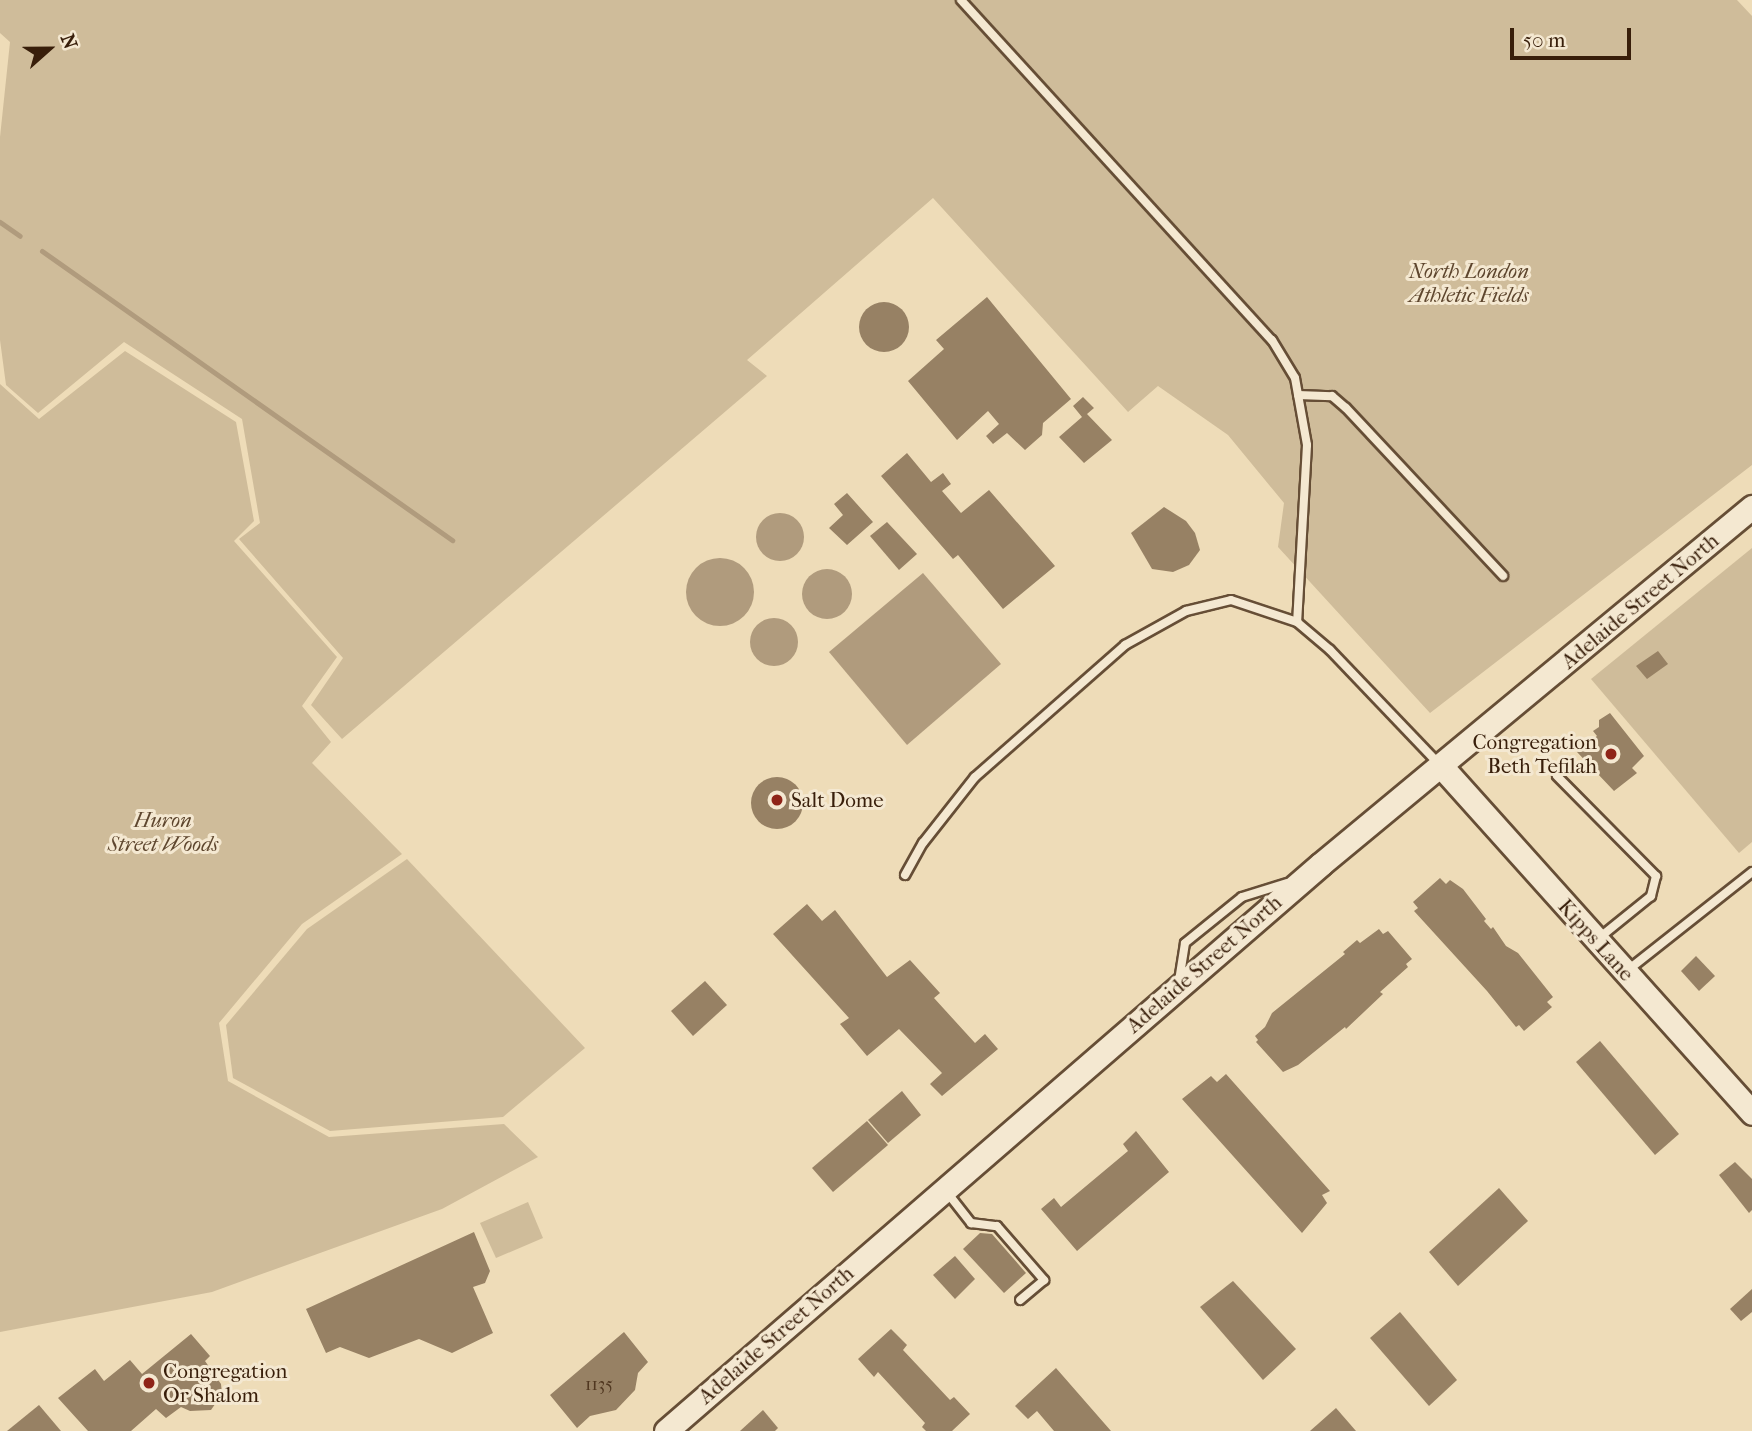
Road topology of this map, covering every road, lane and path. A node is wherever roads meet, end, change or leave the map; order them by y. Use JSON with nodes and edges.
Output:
{"nodes":[{"id":1,"x":961,"y":0,"type":"edge"},
{"id":2,"x":1298,"y":395,"type":"junction"},
{"id":3,"x":1752,"y":507,"type":"edge"},
{"id":4,"x":1503,"y":576,"type":"dead end"},
{"id":5,"x":1297,"y":622,"type":"junction"},
{"id":6,"x":1441,"y":766,"type":"junction"},
{"id":7,"x":1558,"y":776,"type":"dead end"},
{"id":8,"x":1752,"y":872,"type":"edge"},
{"id":9,"x":905,"y":875,"type":"dead end"},
{"id":10,"x":1597,"y":940,"type":"junction"},
{"id":11,"x":1625,"y":972,"type":"junction"},
{"id":12,"x":1752,"y":1113,"type":"edge"},
{"id":13,"x":944,"y":1189,"type":"junction"},
{"id":14,"x":1020,"y":1300,"type":"dead end"},
{"id":15,"x":666,"y":1431,"type":"edge"}],
"edges":[{"from":1,"to":2,"type":"lane"},
{"from":2,"to":4,"type":"lane"},
{"from":2,"to":5,"type":"lane"},
{"from":3,"to":6,"type":"main road","name":"Adelaide Street North"},
{"from":5,"to":6,"type":"lane"},
{"from":5,"to":9,"type":"lane"},
{"from":6,"to":10,"type":"main road","name":"Kipps Lane"},
{"from":6,"to":13,"type":"main road","name":"Adelaide Street North"},
{"from":7,"to":10,"type":"lane"},
{"from":8,"to":11,"type":"lane"},
{"from":10,"to":11,"type":"main road","name":"Kipps Lane"},
{"from":11,"to":12,"type":"main road","name":"Kipps Lane"},
{"from":13,"to":14,"type":"lane"},
{"from":13,"to":15,"type":"main road","name":"Adelaide Street North"}]}
